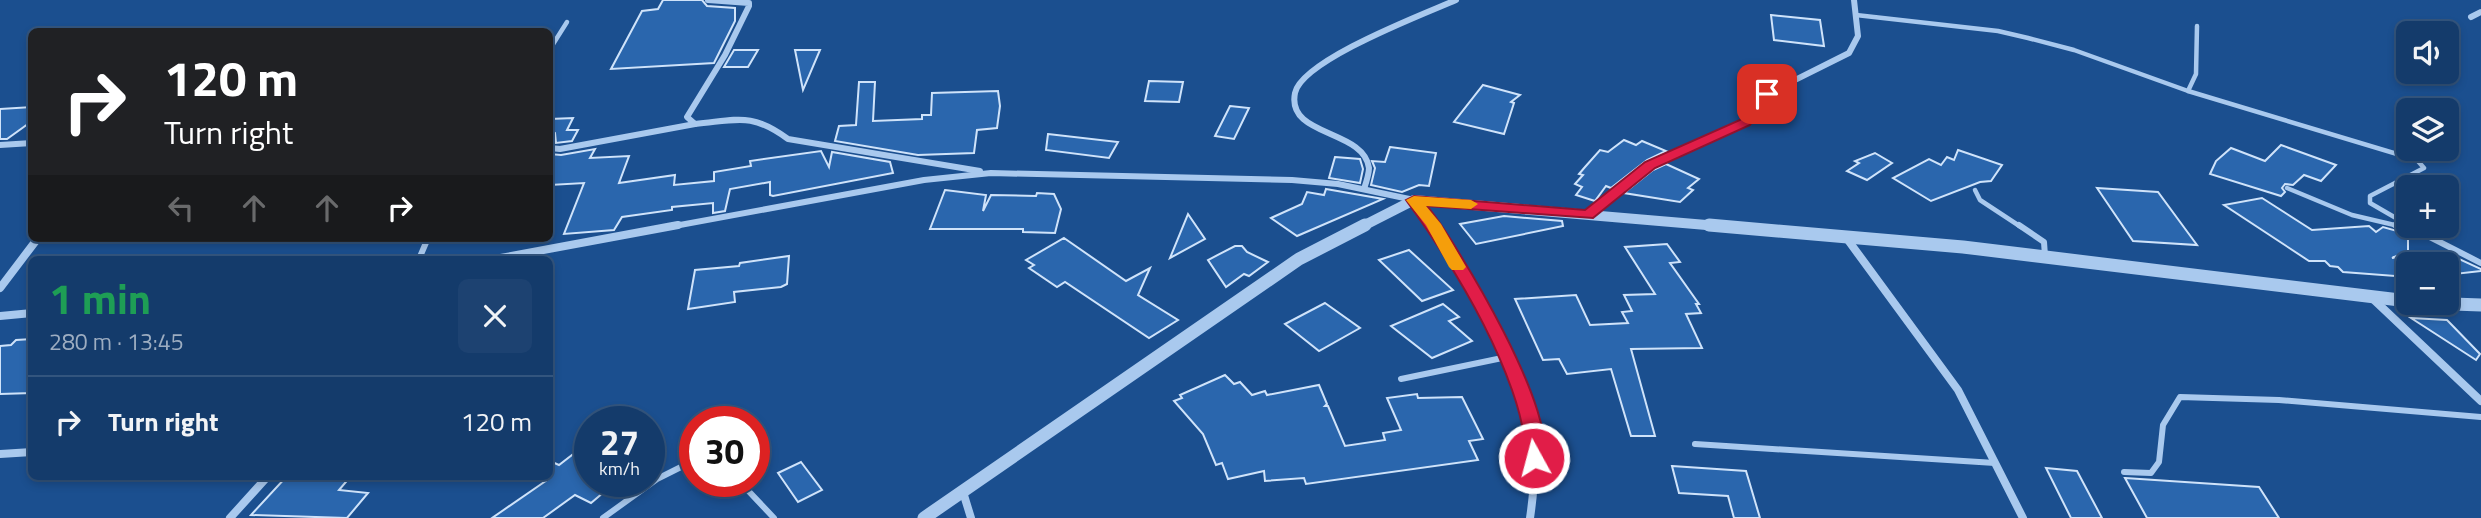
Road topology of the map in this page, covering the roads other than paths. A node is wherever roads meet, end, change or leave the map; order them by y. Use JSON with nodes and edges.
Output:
{"nodes":[{"id":1,"x":708,"y":0,"type":"edge"},
{"id":2,"x":1456,"y":0,"type":"edge"},
{"id":3,"x":1854,"y":0,"type":"edge"},
{"id":4,"x":2481,"y":12,"type":"edge"},
{"id":5,"x":1856,"y":15,"type":"junction"},
{"id":6,"x":2470,"y":17,"type":"dead end"},
{"id":7,"x":567,"y":22,"type":"dead end"},
{"id":8,"x":2197,"y":26,"type":"dead end"},
{"id":9,"x":553,"y":44,"type":"edge"},
{"id":10,"x":2188,"y":91,"type":"junction"},
{"id":11,"x":695,"y":124,"type":"junction"},
{"id":12,"x":28,"y":143,"type":"edge"},
{"id":13,"x":0,"y":145,"type":"edge"},
{"id":14,"x":553,"y":149,"type":"edge"},
{"id":15,"x":991,"y":173,"type":"junction"},
{"id":16,"x":2410,"y":175,"type":"edge"},
{"id":17,"x":2396,"y":183,"type":"edge"},
{"id":18,"x":2287,"y":188,"type":"dead end"},
{"id":19,"x":1364,"y":189,"type":"junction"},
{"id":20,"x":1975,"y":190,"type":"dead end"},
{"id":21,"x":1414,"y":200,"type":"junction"},
{"id":22,"x":1588,"y":214,"type":"junction"},
{"id":23,"x":2396,"y":218,"type":"edge"},
{"id":24,"x":2396,"y":225,"type":"edge"},
{"id":25,"x":1844,"y":236,"type":"junction"},
{"id":26,"x":2431,"y":238,"type":"edge"},
{"id":27,"x":35,"y":242,"type":"edge"},
{"id":28,"x":511,"y":256,"type":"edge"},
{"id":29,"x":2045,"y":256,"type":"junction"},
{"id":30,"x":2481,"y":263,"type":"edge"},
{"id":31,"x":0,"y":288,"type":"edge"},
{"id":32,"x":2372,"y":298,"type":"junction"},
{"id":33,"x":2396,"y":300,"type":"edge"},
{"id":34,"x":2459,"y":304,"type":"edge"},
{"id":35,"x":2481,"y":305,"type":"edge"},
{"id":36,"x":28,"y":313,"type":"edge"},
{"id":37,"x":0,"y":316,"type":"edge"},
{"id":38,"x":1507,"y":357,"type":"junction"},
{"id":39,"x":1401,"y":379,"type":"dead end"},
{"id":40,"x":2481,"y":401,"type":"edge"},
{"id":41,"x":2481,"y":417,"type":"edge"},
{"id":42,"x":1695,"y":444,"type":"dead end"},
{"id":43,"x":28,"y":452,"type":"edge"},
{"id":44,"x":0,"y":454,"type":"edge"},
{"id":45,"x":1995,"y":463,"type":"junction"},
{"id":46,"x":679,"y":468,"type":"edge"},
{"id":47,"x":2124,"y":472,"type":"dead end"},
{"id":48,"x":264,"y":480,"type":"edge"},
{"id":49,"x":963,"y":491,"type":"junction"},
{"id":50,"x":754,"y":497,"type":"edge"},
{"id":51,"x":230,"y":518,"type":"edge"},
{"id":52,"x":603,"y":518,"type":"edge"},
{"id":53,"x":774,"y":518,"type":"edge"},
{"id":54,"x":923,"y":518,"type":"edge"},
{"id":55,"x":971,"y":518,"type":"edge"},
{"id":56,"x":1530,"y":518,"type":"edge"},
{"id":57,"x":2023,"y":518,"type":"edge"}],
"edges":[{"from":1,"to":11,"type":"street"},
{"from":2,"to":19,"type":"street"},
{"from":3,"to":5,"type":"street"},
{"from":4,"to":6,"type":"street"},
{"from":5,"to":10,"type":"lane"},
{"from":5,"to":22,"type":"street"},
{"from":7,"to":9,"type":"lane"},
{"from":8,"to":10,"type":"lane"},
{"from":10,"to":16,"type":"lane"},
{"from":11,"to":14,"type":"street"},
{"from":11,"to":15,"type":"street"},
{"from":12,"to":13,"type":"street"},
{"from":15,"to":19,"type":"street"},
{"from":15,"to":28,"type":"street"},
{"from":17,"to":23,"type":"lane"},
{"from":18,"to":24,"type":"lane"},
{"from":19,"to":21,"type":"street"},
{"from":20,"to":29,"type":"lane"},
{"from":21,"to":22,"type":"street"},
{"from":21,"to":38,"type":"street"},
{"from":21,"to":49,"type":"street"},
{"from":22,"to":25,"type":"street"},
{"from":25,"to":29,"type":"street"},
{"from":25,"to":45,"type":"street"},
{"from":26,"to":30,"type":"lane"},
{"from":27,"to":31,"type":"street"},
{"from":29,"to":32,"type":"street"},
{"from":32,"to":33,"type":"street"},
{"from":32,"to":40,"type":"street"},
{"from":34,"to":35,"type":"street"},
{"from":36,"to":37,"type":"street"},
{"from":38,"to":39,"type":"lane"},
{"from":38,"to":56,"type":"street"},
{"from":41,"to":47,"type":"lane"},
{"from":42,"to":45,"type":"lane"},
{"from":43,"to":44,"type":"street"},
{"from":45,"to":57,"type":"street"},
{"from":46,"to":52,"type":"lane"},
{"from":48,"to":51,"type":"street"},
{"from":49,"to":54,"type":"street"},
{"from":49,"to":55,"type":"street"},
{"from":50,"to":53,"type":"lane"}]}
